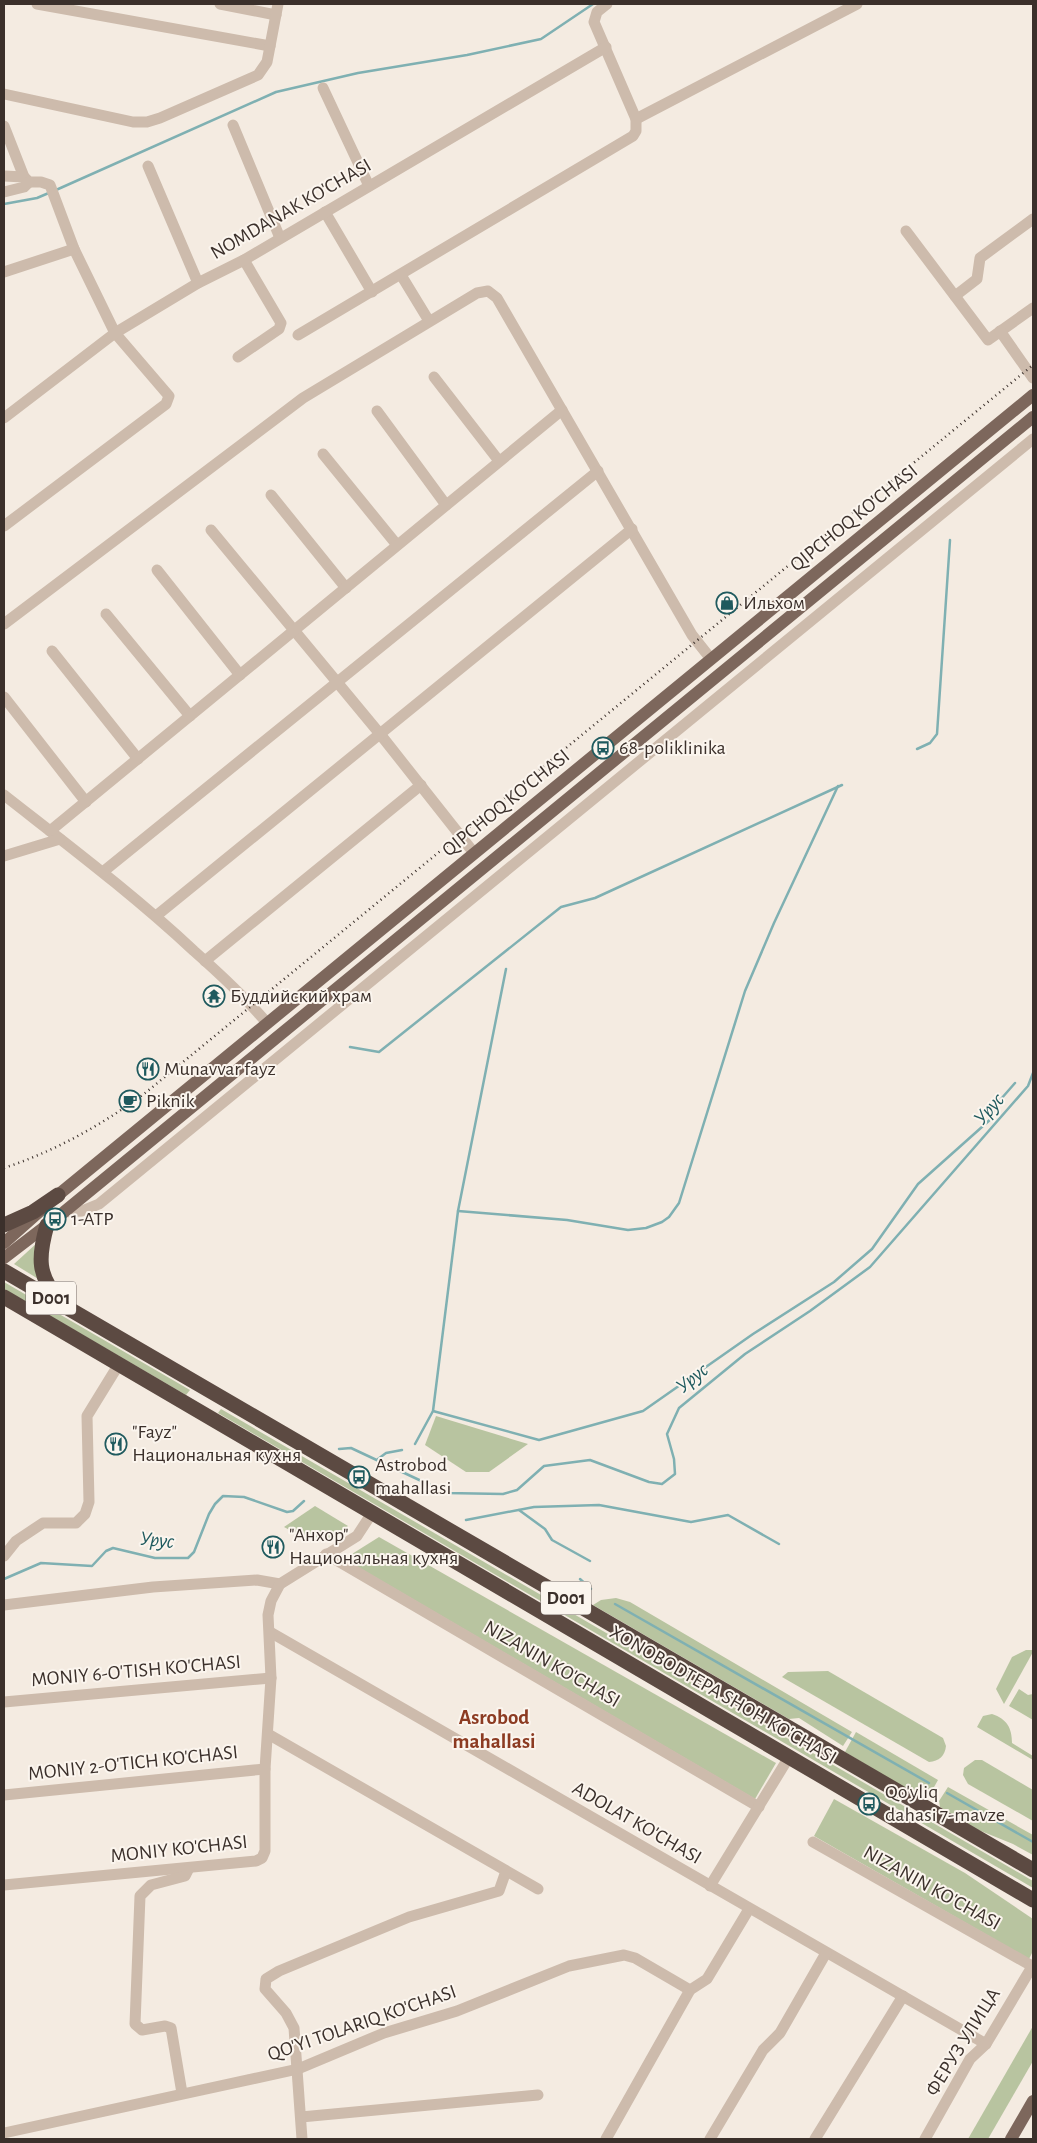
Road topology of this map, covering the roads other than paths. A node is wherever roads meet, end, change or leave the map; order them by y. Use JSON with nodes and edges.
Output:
{"nodes":[{"id":1,"x":37,"y":4,"type":"edge"},
{"id":2,"x":220,"y":4,"type":"edge"},
{"id":3,"x":607,"y":4,"type":"edge"},
{"id":4,"x":857,"y":4,"type":"edge"},
{"id":5,"x":277,"y":10,"type":"edge"},
{"id":6,"x":270,"y":46,"type":"junction"},
{"id":7,"x":606,"y":47,"type":"junction"},
{"id":8,"x":323,"y":88,"type":"dead end"},
{"id":9,"x":4,"y":94,"type":"edge"},
{"id":10,"x":636,"y":119,"type":"junction"},
{"id":11,"x":233,"y":125,"type":"dead end"},
{"id":12,"x":4,"y":126,"type":"edge"},
{"id":13,"x":148,"y":166,"type":"dead end"},
{"id":14,"x":4,"y":176,"type":"edge"},
{"id":15,"x":27,"y":180,"type":"junction"},
{"id":16,"x":369,"y":186,"type":"junction"},
{"id":17,"x":4,"y":192,"type":"edge"},
{"id":18,"x":325,"y":212,"type":"junction"},
{"id":19,"x":1033,"y":219,"type":"edge"},
{"id":20,"x":906,"y":231,"type":"dead end"},
{"id":21,"x":280,"y":238,"type":"junction"},
{"id":22,"x":74,"y":249,"type":"junction"},
{"id":23,"x":244,"y":260,"type":"junction"},
{"id":24,"x":4,"y":272,"type":"edge"},
{"id":25,"x":400,"y":274,"type":"junction"},
{"id":26,"x":198,"y":283,"type":"junction"},
{"id":27,"x":372,"y":292,"type":"junction"},
{"id":28,"x":955,"y":296,"type":"junction"},
{"id":29,"x":1033,"y":308,"type":"edge"},
{"id":30,"x":428,"y":321,"type":"junction"},
{"id":31,"x":1000,"y":331,"type":"junction"},
{"id":32,"x":115,"y":332,"type":"junction"},
{"id":33,"x":298,"y":335,"type":"dead end"},
{"id":34,"x":238,"y":357,"type":"dead end"},
{"id":35,"x":434,"y":377,"type":"dead end"},
{"id":36,"x":1033,"y":378,"type":"edge"},
{"id":37,"x":1033,"y":395,"type":"edge"},
{"id":38,"x":562,"y":410,"type":"junction"},
{"id":39,"x":377,"y":412,"type":"dead end"},
{"id":40,"x":1033,"y":417,"type":"edge"},
{"id":41,"x":4,"y":418,"type":"edge"},
{"id":42,"x":1033,"y":439,"type":"edge"},
{"id":43,"x":323,"y":454,"type":"dead end"},
{"id":44,"x":499,"y":461,"type":"junction"},
{"id":45,"x":598,"y":471,"type":"junction"},
{"id":46,"x":271,"y":495,"type":"dead end"},
{"id":47,"x":446,"y":504,"type":"junction"},
{"id":48,"x":4,"y":526,"type":"edge"},
{"id":49,"x":632,"y":529,"type":"junction"},
{"id":50,"x":211,"y":530,"type":"dead end"},
{"id":51,"x":398,"y":545,"type":"junction"},
{"id":52,"x":157,"y":570,"type":"dead end"},
{"id":53,"x":346,"y":588,"type":"junction"},
{"id":54,"x":106,"y":614,"type":"dead end"},
{"id":55,"x":4,"y":624,"type":"edge"},
{"id":56,"x":294,"y":631,"type":"junction"},
{"id":57,"x":52,"y":652,"type":"dead end"},
{"id":58,"x":711,"y":659,"type":"junction"},
{"id":59,"x":240,"y":675,"type":"junction"},
{"id":60,"x":337,"y":683,"type":"junction"},
{"id":61,"x":4,"y":697,"type":"edge"},
{"id":62,"x":190,"y":716,"type":"junction"},
{"id":63,"x":380,"y":734,"type":"junction"},
{"id":64,"x":138,"y":759,"type":"junction"},
{"id":65,"x":421,"y":785,"type":"junction"},
{"id":66,"x":4,"y":795,"type":"edge"},
{"id":67,"x":86,"y":802,"type":"junction"},
{"id":68,"x":50,"y":831,"type":"junction"},
{"id":69,"x":60,"y":839,"type":"junction"},
{"id":70,"x":474,"y":853,"type":"junction"},
{"id":71,"x":4,"y":856,"type":"edge"},
{"id":72,"x":104,"y":872,"type":"junction"},
{"id":73,"x":156,"y":916,"type":"junction"},
{"id":74,"x":205,"y":961,"type":"junction"},
{"id":75,"x":267,"y":1023,"type":"junction"},
{"id":76,"x":254,"y":1034,"type":"junction"},
{"id":77,"x":265,"y":1047,"type":"junction"},
{"id":78,"x":58,"y":1194,"type":"junction"},
{"id":79,"x":64,"y":1212,"type":"junction"},
{"id":80,"x":4,"y":1225,"type":"edge"},
{"id":81,"x":47,"y":1226,"type":"junction"},
{"id":82,"x":4,"y":1243,"type":"edge"},
{"id":83,"x":4,"y":1258,"type":"edge"},
{"id":84,"x":4,"y":1271,"type":"edge"},
{"id":85,"x":4,"y":1297,"type":"edge"},
{"id":86,"x":66,"y":1307,"type":"junction"},
{"id":87,"x":119,"y":1364,"type":"junction"},
{"id":88,"x":219,"y":1396,"type":"junction"},
{"id":89,"x":207,"y":1416,"type":"junction"},
{"id":90,"x":372,"y":1514,"type":"junction"},
{"id":91,"x":326,"y":1554,"type":"junction"},
{"id":92,"x":4,"y":1556,"type":"edge"},
{"id":93,"x":280,"y":1584,"type":"junction"},
{"id":94,"x":4,"y":1605,"type":"edge"},
{"id":95,"x":270,"y":1632,"type":"junction"},
{"id":96,"x":271,"y":1678,"type":"junction"},
{"id":97,"x":4,"y":1702,"type":"edge"},
{"id":98,"x":268,"y":1734,"type":"junction"},
{"id":99,"x":789,"y":1757,"type":"junction"},
{"id":100,"x":265,"y":1769,"type":"junction"},
{"id":101,"x":4,"y":1794,"type":"edge"},
{"id":102,"x":759,"y":1806,"type":"junction"},
{"id":103,"x":813,"y":1842,"type":"dead end"},
{"id":104,"x":189,"y":1868,"type":"junction"},
{"id":105,"x":1033,"y":1870,"type":"edge"},
{"id":106,"x":506,"y":1871,"type":"junction"},
{"id":107,"x":4,"y":1885,"type":"edge"},
{"id":108,"x":710,"y":1886,"type":"junction"},
{"id":109,"x":538,"y":1889,"type":"dead end"},
{"id":110,"x":1033,"y":1900,"type":"edge"},
{"id":111,"x":749,"y":1909,"type":"junction"},
{"id":112,"x":826,"y":1954,"type":"junction"},
{"id":113,"x":1033,"y":1965,"type":"edge"},
{"id":114,"x":690,"y":1990,"type":"junction"},
{"id":115,"x":904,"y":1996,"type":"junction"},
{"id":116,"x":986,"y":2044,"type":"junction"},
{"id":117,"x":298,"y":2069,"type":"junction"},
{"id":118,"x":182,"y":2093,"type":"junction"},
{"id":119,"x":538,"y":2095,"type":"dead end"},
{"id":120,"x":1033,"y":2102,"type":"edge"},
{"id":121,"x":301,"y":2117,"type":"junction"},
{"id":122,"x":4,"y":2133,"type":"edge"},
{"id":123,"x":302,"y":2139,"type":"edge"},
{"id":124,"x":606,"y":2139,"type":"edge"},
{"id":125,"x":710,"y":2139,"type":"edge"},
{"id":126,"x":815,"y":2139,"type":"edge"},
{"id":127,"x":926,"y":2139,"type":"edge"},
{"id":128,"x":1012,"y":2139,"type":"edge"}],
"edges":[{"from":1,"to":6,"type":"street"},
{"from":2,"to":5,"type":"street"},
{"from":3,"to":7,"type":"street"},
{"from":4,"to":10,"type":"street"},
{"from":5,"to":6,"type":"street"},
{"from":6,"to":9,"type":"street"},
{"from":7,"to":10,"type":"street"},
{"from":7,"to":16,"type":"street","name":"NOMDANAK KO'CHASI"},
{"from":8,"to":16,"type":"street"},
{"from":10,"to":25,"type":"street"},
{"from":11,"to":21,"type":"street"},
{"from":12,"to":15,"type":"street"},
{"from":13,"to":26,"type":"street"},
{"from":14,"to":15,"type":"street"},
{"from":15,"to":17,"type":"street"},
{"from":15,"to":22,"type":"street"},
{"from":16,"to":18,"type":"street","name":"NOMDANAK KO'CHASI"},
{"from":18,"to":21,"type":"street","name":"NOMDANAK KO'CHASI"},
{"from":18,"to":27,"type":"street"},
{"from":19,"to":28,"type":"street"},
{"from":20,"to":28,"type":"street"},
{"from":21,"to":23,"type":"street","name":"NOMDANAK KO'CHASI"},
{"from":22,"to":24,"type":"street"},
{"from":22,"to":32,"type":"street"},
{"from":23,"to":26,"type":"street","name":"NOMDANAK KO'CHASI"},
{"from":23,"to":34,"type":"street"},
{"from":25,"to":27,"type":"street"},
{"from":25,"to":30,"type":"street"},
{"from":26,"to":32,"type":"street","name":"NOMDANAK KO'CHASI"},
{"from":27,"to":33,"type":"street"},
{"from":28,"to":31,"type":"street"},
{"from":29,"to":31,"type":"street"},
{"from":30,"to":38,"type":"street"},
{"from":30,"to":55,"type":"street"},
{"from":31,"to":36,"type":"street"},
{"from":32,"to":41,"type":"street","name":"NOMDANAK KO'CHASI"},
{"from":32,"to":48,"type":"street"},
{"from":35,"to":44,"type":"street"},
{"from":37,"to":58,"type":"main road","name":"QIPCHOQ KO'CHASI"},
{"from":38,"to":44,"type":"street"},
{"from":38,"to":45,"type":"street"},
{"from":39,"to":47,"type":"street"},
{"from":40,"to":77,"type":"main road","name":"QIPCHOQ KO'CHASI"},
{"from":42,"to":79,"type":"street"},
{"from":43,"to":51,"type":"street"},
{"from":44,"to":47,"type":"street"},
{"from":45,"to":49,"type":"street"},
{"from":45,"to":60,"type":"street"},
{"from":46,"to":53,"type":"street"},
{"from":47,"to":51,"type":"street"},
{"from":49,"to":58,"type":"street"},
{"from":49,"to":63,"type":"street"},
{"from":50,"to":56,"type":"street"},
{"from":51,"to":53,"type":"street"},
{"from":52,"to":59,"type":"street"},
{"from":53,"to":56,"type":"street"},
{"from":54,"to":62,"type":"street"},
{"from":56,"to":59,"type":"street"},
{"from":56,"to":60,"type":"street"},
{"from":57,"to":64,"type":"street"},
{"from":58,"to":70,"type":"main road","name":"QIPCHOQ KO'CHASI"},
{"from":59,"to":62,"type":"street"},
{"from":60,"to":63,"type":"street"},
{"from":60,"to":72,"type":"street"},
{"from":61,"to":67,"type":"street"},
{"from":62,"to":64,"type":"street"},
{"from":63,"to":65,"type":"street"},
{"from":63,"to":73,"type":"street"},
{"from":64,"to":67,"type":"street"},
{"from":65,"to":70,"type":"street"},
{"from":65,"to":74,"type":"street"},
{"from":66,"to":68,"type":"street"},
{"from":67,"to":68,"type":"street"},
{"from":68,"to":69,"type":"street"},
{"from":69,"to":71,"type":"street"},
{"from":69,"to":72,"type":"street"},
{"from":70,"to":75,"type":"main road","name":"QIPCHOQ KO'CHASI"},
{"from":72,"to":73,"type":"street"},
{"from":73,"to":74,"type":"street"},
{"from":74,"to":75,"type":"street"},
{"from":75,"to":76,"type":"main road","name":"QIPCHOQ KO'CHASI"},
{"from":76,"to":77,"type":"main road"},
{"from":76,"to":78,"type":"main road","name":"QIPCHOQ KO'CHASI"},
{"from":77,"to":79,"type":"main road","name":"QIPCHOQ KO'CHASI"},
{"from":78,"to":80,"type":"highway"},
{"from":78,"to":82,"type":"main road","name":"QIPCHOQ KO'CHASI"},
{"from":79,"to":81,"type":"main road","name":"QIPCHOQ KO'CHASI"},
{"from":81,"to":83,"type":"main road","name":"QIPCHOQ KO'CHASI"},
{"from":81,"to":86,"type":"highway"},
{"from":84,"to":86,"type":"highway","name":"XONOBODTEPA SHOH KO'CHASI","number":"D001"},
{"from":85,"to":87,"type":"highway","name":"XONOBODTEPA SHOH KO'CHASI","number":"D001"},
{"from":86,"to":88,"type":"highway","name":"XONOBODTEPA SHOH KO'CHASI","number":"D001"},
{"from":87,"to":89,"type":"highway","name":"XONOBODTEPA SHOH KO'CHASI","number":"D001"},
{"from":87,"to":92,"type":"street"},
{"from":88,"to":89,"type":"highway"},
{"from":88,"to":105,"type":"highway","name":"XONOBODTEPA SHOH KO'CHASI","number":"D001"},
{"from":89,"to":90,"type":"highway","name":"XONOBODTEPA SHOH KO'CHASI","number":"D001"},
{"from":90,"to":91,"type":"street"},
{"from":90,"to":99,"type":"highway","name":"XONOBODTEPA SHOH KO'CHASI","number":"D001"},
{"from":91,"to":93,"type":"street"},
{"from":91,"to":102,"type":"street","name":"NIZANIN KO'CHASI"},
{"from":93,"to":94,"type":"street"},
{"from":93,"to":95,"type":"street","name":"MONIY KO'CHASI"},
{"from":95,"to":96,"type":"street","name":"MONIY KO'CHASI"},
{"from":95,"to":108,"type":"street","name":"ADOLAT KO'CHASI"},
{"from":96,"to":97,"type":"street","name":"MONIY 6-O'TISH KO'CHASI"},
{"from":96,"to":98,"type":"street","name":"MONIY KO'CHASI"},
{"from":98,"to":100,"type":"street","name":"MONIY KO'CHASI"},
{"from":98,"to":106,"type":"street"},
{"from":99,"to":102,"type":"street"},
{"from":99,"to":110,"type":"highway","name":"XONOBODTEPA SHOH KO'CHASI","number":"D001"},
{"from":100,"to":101,"type":"street","name":"MONIY 2-O'TICH KO'CHASI"},
{"from":100,"to":104,"type":"street","name":"MONIY KO'CHASI"},
{"from":102,"to":108,"type":"street"},
{"from":103,"to":113,"type":"street","name":"NIZANIN KO'CHASI"},
{"from":104,"to":107,"type":"street","name":"MONIY KO'CHASI"},
{"from":104,"to":118,"type":"street"},
{"from":106,"to":109,"type":"street"},
{"from":106,"to":117,"type":"street"},
{"from":108,"to":111,"type":"street","name":"ADOLAT KO'CHASI"},
{"from":111,"to":112,"type":"street","name":"ADOLAT KO'CHASI"},
{"from":111,"to":114,"type":"street"},
{"from":112,"to":115,"type":"street","name":"ADOLAT KO'CHASI"},
{"from":112,"to":125,"type":"street"},
{"from":113,"to":116,"type":"street","name":"ФЕРУЗ УЛИЦА"},
{"from":114,"to":117,"type":"street","name":"QO'YI TOLARIQ KO'CHASI"},
{"from":114,"to":124,"type":"street"},
{"from":115,"to":116,"type":"street","name":"ADOLAT KO'CHASI"},
{"from":115,"to":126,"type":"street"},
{"from":116,"to":127,"type":"street","name":"ФЕРУЗ УЛИЦА"},
{"from":117,"to":118,"type":"street","name":"QO'YI TOLARIQ KO'CHASI"},
{"from":117,"to":121,"type":"street"},
{"from":118,"to":122,"type":"street","name":"QO'YI TOLARIQ KO'CHASI"},
{"from":119,"to":121,"type":"street"},
{"from":120,"to":128,"type":"main road"},
{"from":121,"to":123,"type":"street"}]}
